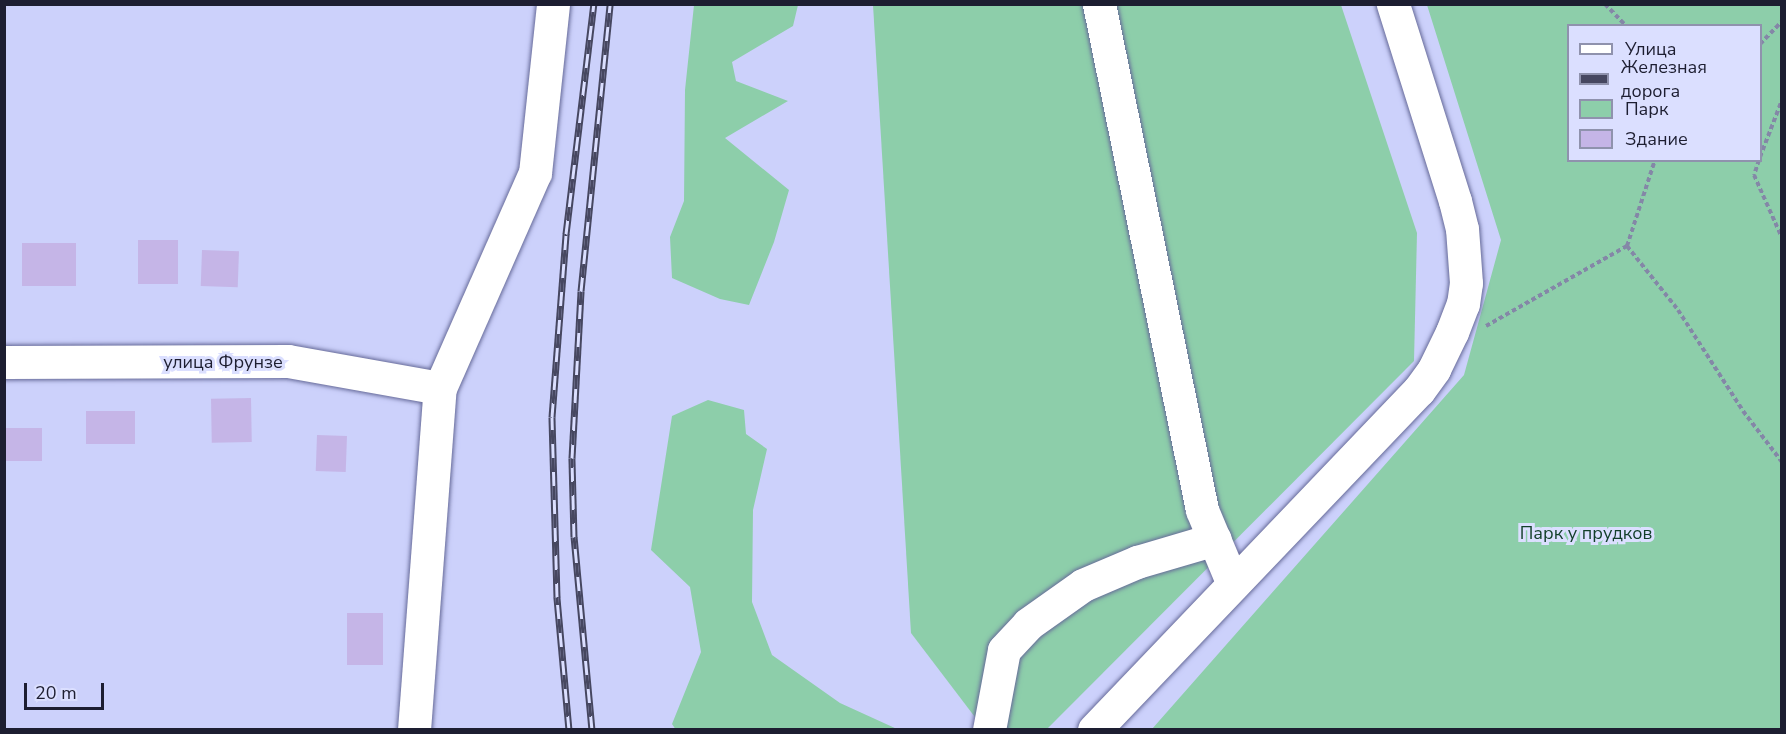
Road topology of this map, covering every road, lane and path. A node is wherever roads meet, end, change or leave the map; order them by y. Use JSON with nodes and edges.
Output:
{"nodes":[{"id":1,"x":553,"y":4,"type":"edge"},
{"id":2,"x":1099,"y":4,"type":"edge"},
{"id":3,"x":1393,"y":4,"type":"edge"},
{"id":4,"x":1605,"y":4,"type":"edge"},
{"id":5,"x":1782,"y":21,"type":"edge"},
{"id":6,"x":1624,"y":24,"type":"edge"},
{"id":7,"x":1762,"y":43,"type":"edge"},
{"id":8,"x":1782,"y":100,"type":"edge"},
{"id":9,"x":1762,"y":154,"type":"edge"},
{"id":10,"x":1654,"y":162,"type":"edge"},
{"id":11,"x":1759,"y":162,"type":"edge"},
{"id":12,"x":1782,"y":238,"type":"edge"},
{"id":13,"x":1627,"y":246,"type":"junction"},
{"id":14,"x":1480,"y":329,"type":"dead end"},
{"id":15,"x":4,"y":362,"type":"edge"},
{"id":16,"x":440,"y":388,"type":"junction"},
{"id":17,"x":1782,"y":462,"type":"edge"},
{"id":18,"x":1215,"y":539,"type":"junction"},
{"id":19,"x":1233,"y":584,"type":"junction"},
{"id":20,"x":414,"y":729,"type":"edge"},
{"id":21,"x":989,"y":729,"type":"edge"},
{"id":22,"x":1094,"y":729,"type":"edge"}],
"edges":[{"from":1,"to":16,"type":"street"},
{"from":2,"to":18,"type":"street"},
{"from":3,"to":19,"type":"street"},
{"from":4,"to":6,"type":"path"},
{"from":5,"to":7,"type":"path"},
{"from":8,"to":9,"type":"path"},
{"from":10,"to":13,"type":"path"},
{"from":11,"to":12,"type":"path"},
{"from":13,"to":14,"type":"path"},
{"from":13,"to":17,"type":"path"},
{"from":15,"to":16,"type":"street","name":"улица Фрунзе"},
{"from":16,"to":20,"type":"street"},
{"from":18,"to":19,"type":"street"},
{"from":18,"to":21,"type":"street"},
{"from":19,"to":22,"type":"street"}]}
